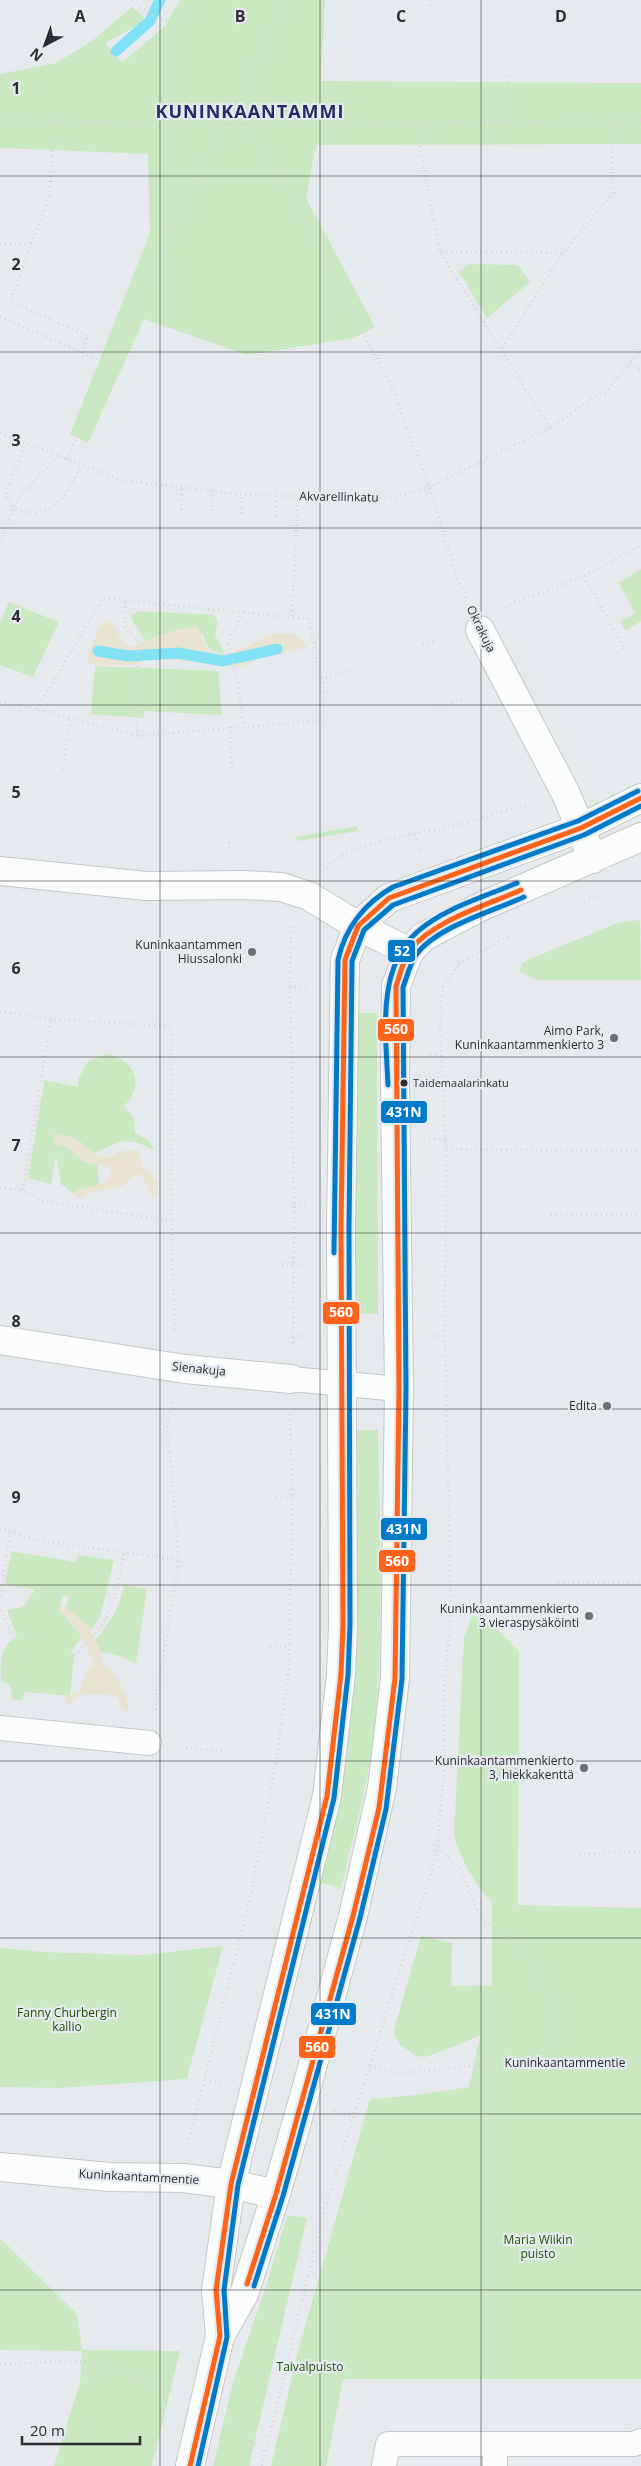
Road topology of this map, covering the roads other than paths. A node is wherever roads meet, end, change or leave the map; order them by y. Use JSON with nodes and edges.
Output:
{"nodes":[{"id":1,"x":480,"y":630,"type":"road end"},
{"id":2,"x":641,"y":798,"type":"edge"},
{"id":3,"x":580,"y":828,"type":"junction"},
{"id":4,"x":641,"y":837,"type":"edge"},
{"id":5,"x":593,"y":859,"type":"junction"},
{"id":6,"x":0,"y":871,"type":"edge"},
{"id":7,"x":358,"y":926,"type":"junction"},
{"id":8,"x":409,"y":952,"type":"junction"},
{"id":9,"x":0,"y":1340,"type":"edge"},
{"id":10,"x":291,"y":1379,"type":"joint"},
{"id":11,"x":343,"y":1384,"type":"junction"},
{"id":12,"x":399,"y":1389,"type":"junction"},
{"id":13,"x":0,"y":1728,"type":"edge"},
{"id":14,"x":149,"y":1743,"type":"road end"},
{"id":15,"x":0,"y":2167,"type":"edge"},
{"id":16,"x":231,"y":2184,"type":"junction"},
{"id":17,"x":276,"y":2194,"type":"junction"},
{"id":18,"x":218,"y":2343,"type":"junction"},
{"id":19,"x":639,"y":2446,"type":"edge"},
{"id":20,"x":495,"y":2456,"type":"edge"},
{"id":21,"x":190,"y":2466,"type":"edge"},
{"id":22,"x":384,"y":2466,"type":"edge"}],
"edges":[{"from":1,"to":3,"type":"street","name":"Okrakuja"},
{"from":2,"to":3,"type":"street"},
{"from":3,"to":5,"type":"street","name":"Okrakuja"},
{"from":3,"to":7,"type":"street"},
{"from":4,"to":5,"type":"street"},
{"from":5,"to":8,"type":"street"},
{"from":6,"to":7,"type":"street"},
{"from":7,"to":8,"type":"street"},
{"from":7,"to":11,"type":"street"},
{"from":8,"to":12,"type":"street"},
{"from":9,"to":10,"type":"street","name":"Sienakuja"},
{"from":10,"to":11,"type":"lane","name":"Sienakuja"},
{"from":11,"to":12,"type":"lane","name":"Sienakuja"},
{"from":11,"to":16,"type":"street"},
{"from":12,"to":17,"type":"street"},
{"from":13,"to":14,"type":"lane"},
{"from":15,"to":16,"type":"street","name":"Kuninkaantammentie"},
{"from":16,"to":17,"type":"street","name":"Kuninkaantammentie"},
{"from":16,"to":18,"type":"street"},
{"from":17,"to":18,"type":"street"},
{"from":18,"to":21,"type":"street"},
{"from":19,"to":20,"type":"lane"},
{"from":20,"to":22,"type":"lane"}]}
